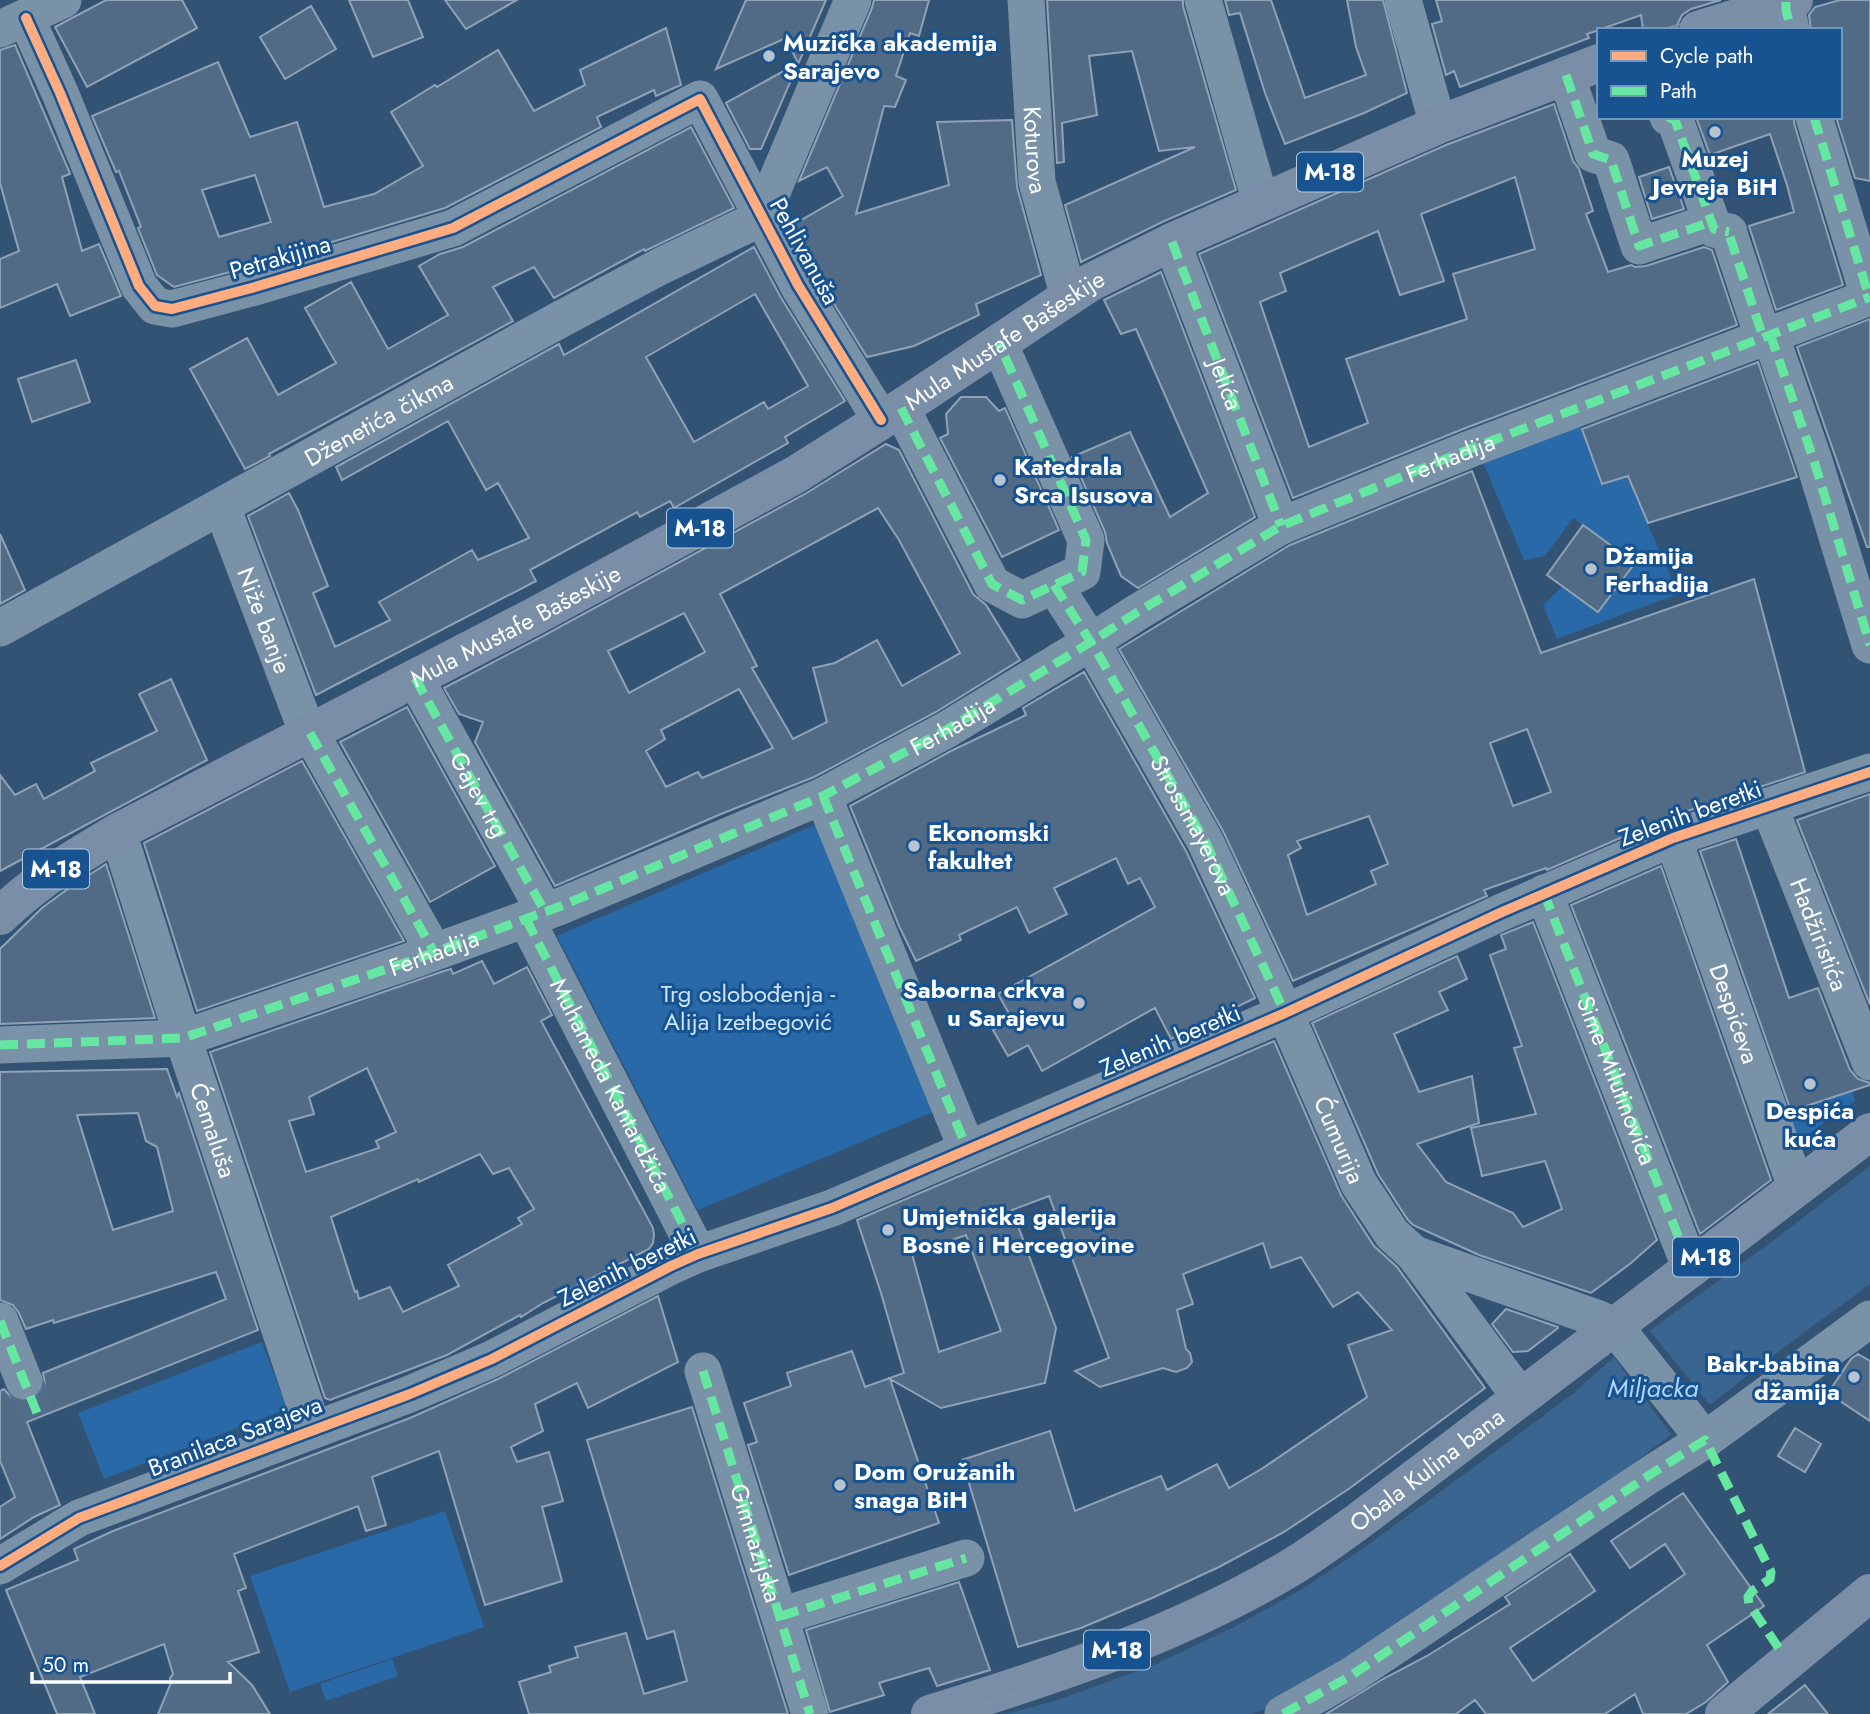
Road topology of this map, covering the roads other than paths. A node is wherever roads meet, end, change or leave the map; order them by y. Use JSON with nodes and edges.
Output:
{"nodes":[{"id":1,"x":63,"y":0,"type":"edge"},
{"id":2,"x":853,"y":0,"type":"edge"},
{"id":3,"x":1026,"y":0,"type":"edge"},
{"id":4,"x":1203,"y":0,"type":"edge"},
{"id":5,"x":1403,"y":0,"type":"edge"},
{"id":6,"x":1789,"y":8,"type":"edge"},
{"id":7,"x":13,"y":23,"type":"edge"},
{"id":8,"x":1706,"y":28,"type":"edge"},
{"id":9,"x":1583,"y":69,"type":"edge"},
{"id":10,"x":700,"y":99,"type":"joint"},
{"id":11,"x":1673,"y":119,"type":"edge"},
{"id":12,"x":1815,"y":119,"type":"edge"},
{"id":13,"x":1438,"y":125,"type":"junction"},
{"id":14,"x":1261,"y":203,"type":"junction"},
{"id":15,"x":761,"y":218,"type":"junction"},
{"id":16,"x":1723,"y":230,"type":"junction"},
{"id":17,"x":1172,"y":242,"type":"junction"},
{"id":18,"x":1870,"y":295,"type":"edge"},
{"id":19,"x":1069,"y":297,"type":"junction"},
{"id":20,"x":1767,"y":336,"type":"junction"},
{"id":21,"x":999,"y":343,"type":"junction"},
{"id":22,"x":891,"y":414,"type":"junction"},
{"id":23,"x":222,"y":507,"type":"junction"},
{"id":24,"x":1281,"y":526,"type":"junction"},
{"id":25,"x":1055,"y":585,"type":"junction"},
{"id":26,"x":0,"y":628,"type":"edge"},
{"id":27,"x":1091,"y":642,"type":"junction"},
{"id":28,"x":1870,"y":645,"type":"edge"},
{"id":29,"x":415,"y":678,"type":"junction"},
{"id":30,"x":310,"y":733,"type":"junction"},
{"id":31,"x":1870,"y":772,"type":"edge"},
{"id":32,"x":823,"y":796,"type":"junction"},
{"id":33,"x":1769,"y":806,"type":"junction"},
{"id":34,"x":118,"y":832,"type":"junction"},
{"id":35,"x":1673,"y":838,"type":"junction"},
{"id":36,"x":1544,"y":893,"type":"junction"},
{"id":37,"x":535,"y":915,"type":"junction"},
{"id":38,"x":0,"y":916,"type":"edge"},
{"id":39,"x":434,"y":952,"type":"junction"},
{"id":40,"x":1285,"y":1013,"type":"junction"},
{"id":41,"x":183,"y":1038,"type":"junction"},
{"id":42,"x":0,"y":1045,"type":"edge"},
{"id":43,"x":1870,"y":1062,"type":"edge"},
{"id":44,"x":1870,"y":1132,"type":"edge"},
{"id":45,"x":967,"y":1149,"type":"junction"},
{"id":46,"x":1796,"y":1187,"type":"junction"},
{"id":47,"x":698,"y":1254,"type":"junction"},
{"id":48,"x":1414,"y":1254,"type":"junction"},
{"id":49,"x":1691,"y":1269,"type":"junction"},
{"id":50,"x":1870,"y":1319,"type":"edge"},
{"id":51,"x":0,"y":1321,"type":"edge"},
{"id":52,"x":1623,"y":1336,"type":"junction"},
{"id":53,"x":492,"y":1359,"type":"joint"},
{"id":54,"x":703,"y":1371,"type":"dead end"},
{"id":55,"x":24,"y":1381,"type":"tunnel mouth"},
{"id":56,"x":1521,"y":1398,"type":"junction"},
{"id":57,"x":313,"y":1429,"type":"junction"},
{"id":58,"x":1697,"y":1430,"type":"junction"},
{"id":59,"x":966,"y":1558,"type":"dead end"},
{"id":60,"x":0,"y":1566,"type":"edge"},
{"id":61,"x":1870,"y":1594,"type":"edge"},
{"id":62,"x":781,"y":1616,"type":"junction"},
{"id":63,"x":810,"y":1714,"type":"edge"},
{"id":64,"x":930,"y":1714,"type":"edge"},
{"id":65,"x":1283,"y":1714,"type":"edge"},
{"id":66,"x":1724,"y":1714,"type":"edge"}],
"edges":[{"from":1,"to":7,"type":"street"},
{"from":2,"to":15,"type":"street"},
{"from":3,"to":19,"type":"street","name":"Koturova"},
{"from":4,"to":14,"type":"street"},
{"from":5,"to":13,"type":"street"},
{"from":6,"to":8,"type":"main road"},
{"from":7,"to":10,"type":"street","name":"Petrakijina"},
{"from":9,"to":13,"type":"main road","name":"Mula Mustafe Bašeskije","number":"M-18"},
{"from":9,"to":16,"type":"street"},
{"from":10,"to":15,"type":"street","name":"Pehlivanuša"},
{"from":11,"to":16,"type":"street"},
{"from":12,"to":18,"type":"street"},
{"from":13,"to":14,"type":"main road","name":"Mula Mustafe Bašeskije","number":"M-18"},
{"from":14,"to":17,"type":"main road","name":"Mula Mustafe Bašeskije","number":"M-18"},
{"from":15,"to":22,"type":"street","name":"Pehlivanuša"},
{"from":15,"to":23,"type":"street","name":"Dženetića čikma"},
{"from":16,"to":20,"type":"street"},
{"from":17,"to":19,"type":"main road","name":"Mula Mustafe Bašeskije","number":"M-18"},
{"from":17,"to":24,"type":"street","name":"Jelića"},
{"from":18,"to":20,"type":"street","name":"Ferhadija"},
{"from":19,"to":21,"type":"main road","name":"Mula Mustafe Bašeskije","number":"M-18"},
{"from":20,"to":24,"type":"street","name":"Ferhadija"},
{"from":20,"to":28,"type":"street"},
{"from":21,"to":22,"type":"main road","name":"Mula Mustafe Bašeskije","number":"M-18"},
{"from":21,"to":25,"type":"street"},
{"from":22,"to":25,"type":"street","name":"Pehlivanuša"},
{"from":22,"to":29,"type":"main road","name":"Mula Mustafe Bašeskije","number":"M-18"},
{"from":23,"to":26,"type":"street","name":"Dženetića čikma"},
{"from":23,"to":30,"type":"street","name":"Niže banje"},
{"from":24,"to":27,"type":"street","name":"Ferhadija"},
{"from":25,"to":27,"type":"street","name":"Strossmayerova"},
{"from":27,"to":32,"type":"street","name":"Ferhadija"},
{"from":27,"to":40,"type":"street","name":"Strossmayerova"},
{"from":29,"to":30,"type":"main road","name":"Mula Mustafe Bašeskije","number":"M-18"},
{"from":29,"to":37,"type":"street","name":"Gajev trg"},
{"from":30,"to":34,"type":"main road","name":"Mula Mustafe Bašeskije","number":"M-18"},
{"from":30,"to":39,"type":"street","name":"Niže banje"},
{"from":31,"to":33,"type":"street","name":"Zelenih beretki"},
{"from":32,"to":37,"type":"street","name":"Ferhadija"},
{"from":32,"to":45,"type":"street"},
{"from":33,"to":35,"type":"street","name":"Zelenih beretki"},
{"from":33,"to":43,"type":"street","name":"Hadžiristića"},
{"from":34,"to":38,"type":"main road","name":"Mula Mustafe Bašeskije","number":"M-18"},
{"from":34,"to":41,"type":"street","name":"Ćemaluša"},
{"from":35,"to":36,"type":"street","name":"Zelenih beretki"},
{"from":35,"to":46,"type":"street","name":"Despićeva"},
{"from":36,"to":40,"type":"street","name":"Zelenih beretki"},
{"from":36,"to":49,"type":"street","name":"Sime Milutinovića"},
{"from":37,"to":39,"type":"street","name":"Ferhadija"},
{"from":37,"to":47,"type":"street","name":"Muhameda Kantardžića"},
{"from":39,"to":41,"type":"street","name":"Ferhadija"},
{"from":40,"to":45,"type":"street","name":"Zelenih beretki"},
{"from":40,"to":48,"type":"street","name":"Ćumurija"},
{"from":41,"to":42,"type":"street","name":"Ferhadija"},
{"from":41,"to":57,"type":"street","name":"Ćemaluša"},
{"from":44,"to":46,"type":"main road","name":"Obala Kulina bana","number":"M-18"},
{"from":45,"to":47,"type":"street","name":"Zelenih beretki"},
{"from":46,"to":49,"type":"main road","name":"Obala Kulina bana","number":"M-18"},
{"from":47,"to":53,"type":"street","name":"Zelenih beretki"},
{"from":48,"to":52,"type":"street","name":"Ćumurija"},
{"from":48,"to":56,"type":"street","name":"Ćumurija"},
{"from":49,"to":52,"type":"main road","name":"Obala Kulina bana","number":"M-18"},
{"from":50,"to":58,"type":"street"},
{"from":51,"to":55,"type":"street"},
{"from":52,"to":56,"type":"main road","name":"Obala Kulina bana","number":"M-18"},
{"from":52,"to":58,"type":"street"},
{"from":53,"to":57,"type":"street","name":"Branilaca Sarajeva"},
{"from":54,"to":62,"type":"street","name":"Gimnazijska"},
{"from":56,"to":64,"type":"main road","name":"Obala Kulina bana","number":"M-18"},
{"from":57,"to":60,"type":"street","name":"Branilaca Sarajeva"},
{"from":58,"to":65,"type":"street"},
{"from":59,"to":62,"type":"street"},
{"from":61,"to":66,"type":"main road"},
{"from":62,"to":63,"type":"street","name":"Gimnazijska"}]}
